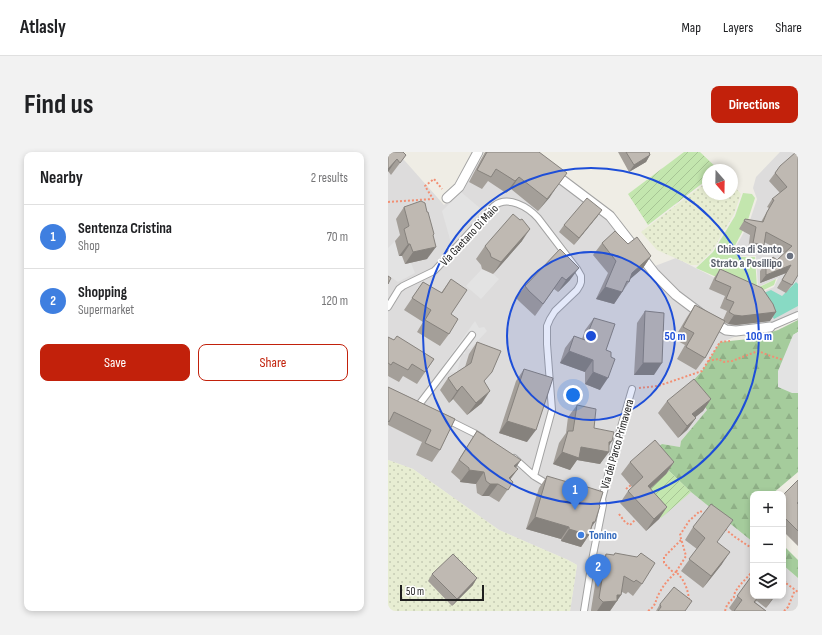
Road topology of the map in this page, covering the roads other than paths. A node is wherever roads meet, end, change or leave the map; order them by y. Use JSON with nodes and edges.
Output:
{"nodes":[{"id":1,"x":478,"y":152,"type":"edge"},
{"id":2,"x":543,"y":166,"type":"edge"},
{"id":3,"x":448,"y":198,"type":"road end"},
{"id":4,"x":388,"y":307,"type":"edge"},
{"id":5,"x":798,"y":315,"type":"edge"},
{"id":6,"x":770,"y":326,"type":"joint"},
{"id":7,"x":472,"y":335,"type":"dead end"},
{"id":8,"x":632,"y":389,"type":"road end"},
{"id":9,"x":425,"y":409,"type":"edge"},
{"id":10,"x":439,"y":416,"type":"edge"},
{"id":11,"x":487,"y":441,"type":"edge"},
{"id":12,"x":507,"y":454,"type":"edge"},
{"id":13,"x":534,"y":476,"type":"junction"},
{"id":14,"x":552,"y":486,"type":"edge"},
{"id":15,"x":585,"y":495,"type":"edge"},
{"id":16,"x":602,"y":499,"type":"junction"},
{"id":17,"x":584,"y":611,"type":"edge"}],
"edges":[{"from":1,"to":3,"type":"street"},
{"from":2,"to":6,"type":"street"},
{"from":4,"to":13,"type":"lane","name":"Via Gaetano Di Maio"},
{"from":5,"to":6,"type":"lane"},
{"from":7,"to":9,"type":"lane"},
{"from":8,"to":16,"type":"lane","name":"Via del Parco Primavera"},
{"from":10,"to":11,"type":"lane"},
{"from":12,"to":13,"type":"lane"},
{"from":13,"to":14,"type":"lane"},
{"from":15,"to":16,"type":"lane","name":"Via del Parco Primavera"},
{"from":16,"to":17,"type":"lane","name":"Via del Parco Primavera"}]}
